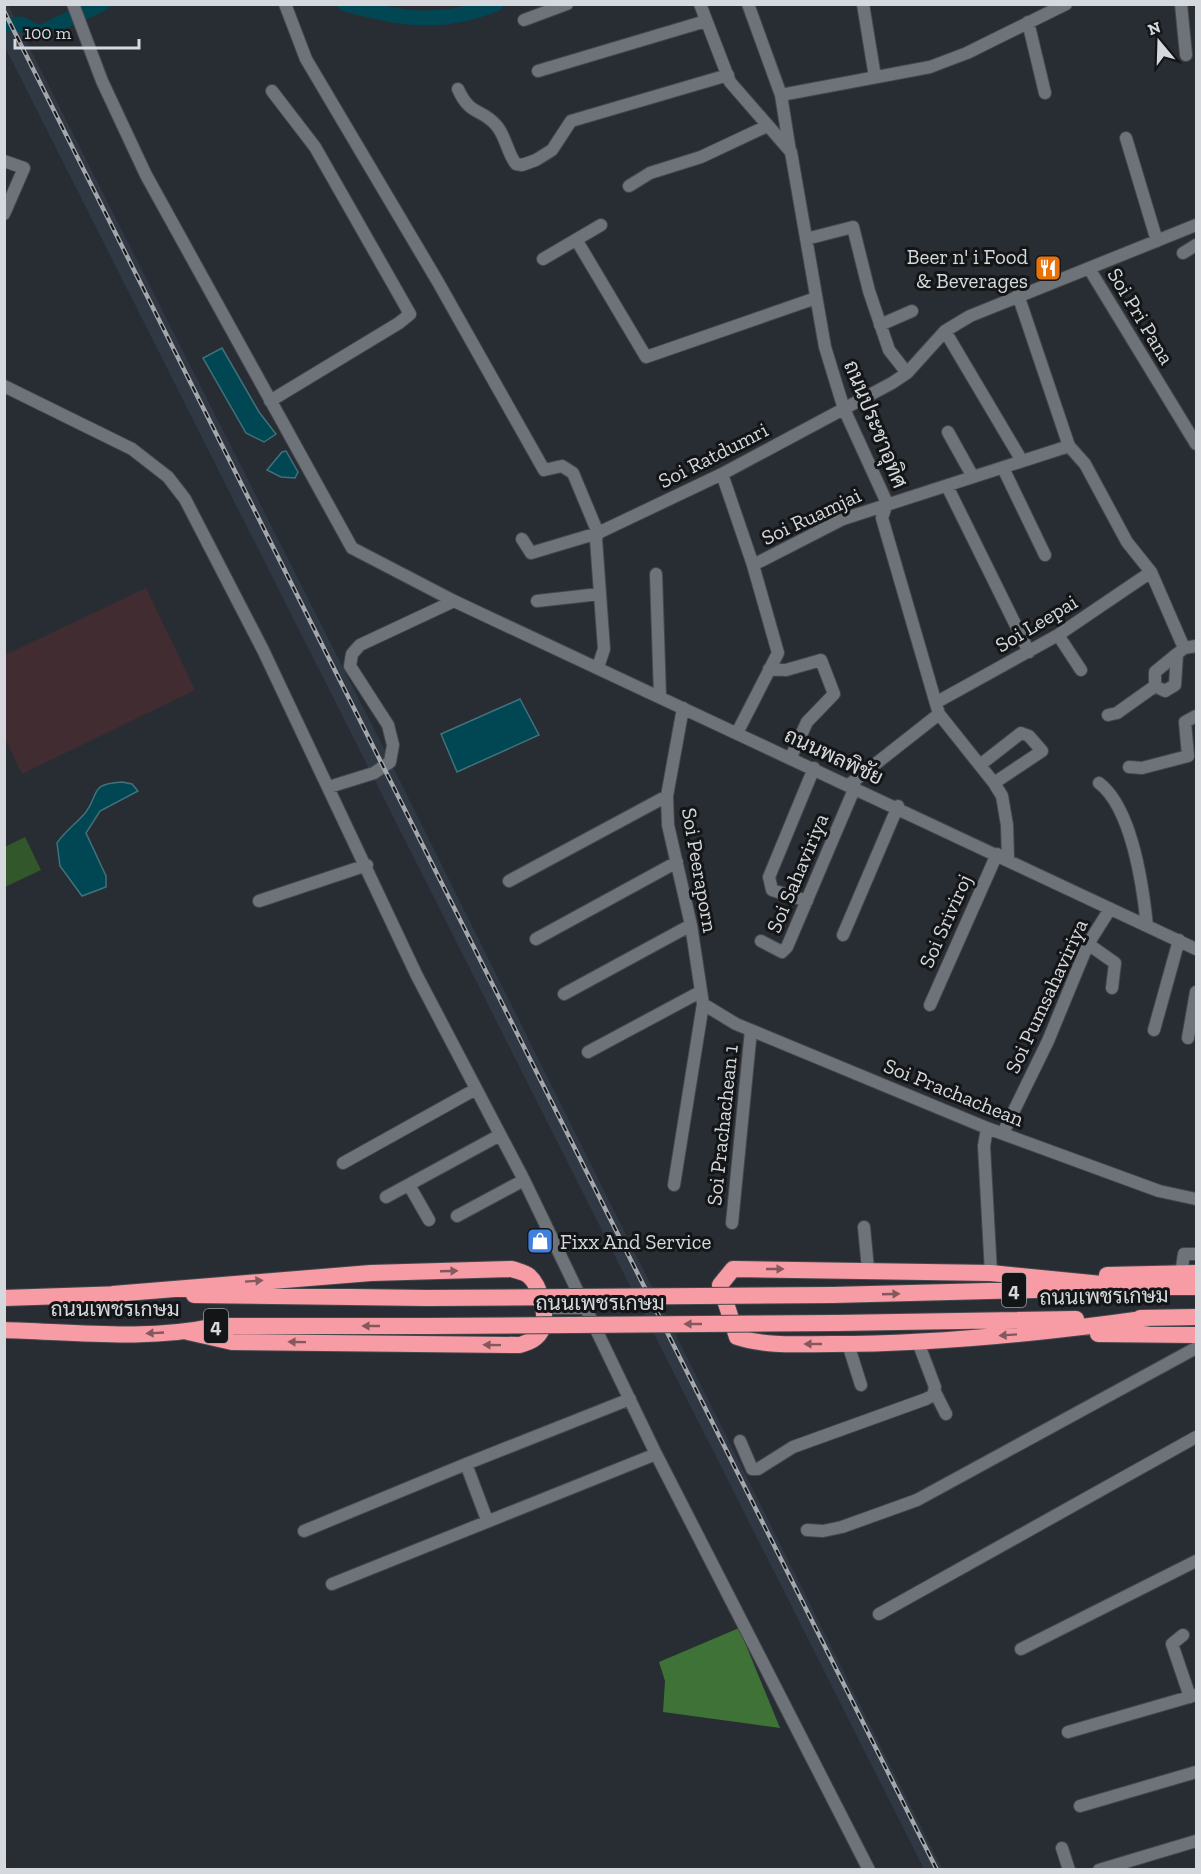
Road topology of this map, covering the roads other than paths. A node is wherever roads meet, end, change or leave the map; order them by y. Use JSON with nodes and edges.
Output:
{"nodes":[{"id":1,"x":73,"y":4,"type":"edge"},
{"id":2,"x":285,"y":4,"type":"edge"},
{"id":3,"x":567,"y":4,"type":"edge"},
{"id":4,"x":700,"y":4,"type":"edge"},
{"id":5,"x":748,"y":4,"type":"edge"},
{"id":6,"x":862,"y":4,"type":"edge"},
{"id":7,"x":1066,"y":4,"type":"edge"},
{"id":8,"x":1181,"y":4,"type":"edge"},
{"id":9,"x":524,"y":20,"type":"dead end"},
{"id":10,"x":706,"y":21,"type":"junction"},
{"id":11,"x":1028,"y":22,"type":"junction"},
{"id":12,"x":1186,"y":56,"type":"dead end"},
{"id":13,"x":538,"y":70,"type":"dead end"},
{"id":14,"x":728,"y":75,"type":"junction"},
{"id":15,"x":875,"y":77,"type":"junction"},
{"id":16,"x":458,"y":89,"type":"dead end"},
{"id":17,"x":272,"y":91,"type":"dead end"},
{"id":18,"x":1045,"y":93,"type":"dead end"},
{"id":19,"x":781,"y":95,"type":"junction"},
{"id":20,"x":767,"y":126,"type":"junction"},
{"id":21,"x":1125,"y":138,"type":"dead end"},
{"id":22,"x":791,"y":152,"type":"junction"},
{"id":23,"x":4,"y":161,"type":"edge"},
{"id":24,"x":629,"y":186,"type":"dead end"},
{"id":25,"x":4,"y":214,"type":"edge"},
{"id":26,"x":601,"y":225,"type":"dead end"},
{"id":27,"x":1197,"y":225,"type":"edge"},
{"id":28,"x":806,"y":239,"type":"junction"},
{"id":29,"x":577,"y":241,"type":"junction"},
{"id":30,"x":1157,"y":241,"type":"junction"},
{"id":31,"x":1197,"y":245,"type":"edge"},
{"id":32,"x":1183,"y":252,"type":"dead end"},
{"id":33,"x":543,"y":259,"type":"dead end"},
{"id":34,"x":1090,"y":270,"type":"junction"},
{"id":35,"x":1018,"y":295,"type":"junction"},
{"id":36,"x":816,"y":298,"type":"junction"},
{"id":37,"x":912,"y":311,"type":"dead end"},
{"id":38,"x":880,"y":325,"type":"junction"},
{"id":39,"x":945,"y":331,"type":"junction"},
{"id":40,"x":907,"y":373,"type":"junction"},
{"id":41,"x":4,"y":386,"type":"edge"},
{"id":42,"x":270,"y":401,"type":"junction"},
{"id":43,"x":844,"y":409,"type":"junction"},
{"id":44,"x":948,"y":432,"type":"dead end"},
{"id":45,"x":1197,"y":444,"type":"edge"},
{"id":46,"x":1069,"y":446,"type":"junction"},
{"id":47,"x":1022,"y":461,"type":"junction"},
{"id":48,"x":1003,"y":468,"type":"junction"},
{"id":49,"x":722,"y":474,"type":"junction"},
{"id":50,"x":972,"y":477,"type":"junction"},
{"id":51,"x":947,"y":486,"type":"junction"},
{"id":52,"x":887,"y":503,"type":"junction"},
{"id":53,"x":598,"y":533,"type":"junction"},
{"id":54,"x":522,"y":539,"type":"dead end"},
{"id":55,"x":1045,"y":555,"type":"dead end"},
{"id":56,"x":753,"y":565,"type":"junction"},
{"id":57,"x":1151,"y":572,"type":"junction"},
{"id":58,"x":656,"y":574,"type":"dead end"},
{"id":59,"x":600,"y":594,"type":"junction"},
{"id":60,"x":454,"y":601,"type":"junction"},
{"id":61,"x":537,"y":601,"type":"dead end"},
{"id":62,"x":1058,"y":635,"type":"junction"},
{"id":63,"x":1197,"y":646,"type":"edge"},
{"id":64,"x":1180,"y":651,"type":"junction"},
{"id":65,"x":1029,"y":652,"type":"junction"},
{"id":66,"x":598,"y":667,"type":"junction"},
{"id":67,"x":769,"y":669,"type":"junction"},
{"id":68,"x":1081,"y":670,"type":"dead end"},
{"id":69,"x":1155,"y":686,"type":"junction"},
{"id":70,"x":660,"y":696,"type":"junction"},
{"id":71,"x":683,"y":708,"type":"junction"},
{"id":72,"x":938,"y":708,"type":"junction"},
{"id":73,"x":1108,"y":715,"type":"dead end"},
{"id":74,"x":1197,"y":716,"type":"edge"},
{"id":75,"x":737,"y":733,"type":"junction"},
{"id":76,"x":791,"y":757,"type":"junction"},
{"id":77,"x":980,"y":765,"type":"junction"},
{"id":78,"x":1129,"y":767,"type":"dead end"},
{"id":79,"x":814,"y":768,"type":"junction"},
{"id":80,"x":994,"y":783,"type":"junction"},
{"id":81,"x":1099,"y":783,"type":"dead end"},
{"id":82,"x":853,"y":786,"type":"junction"},
{"id":83,"x":329,"y":787,"type":"junction"},
{"id":84,"x":667,"y":796,"type":"junction"},
{"id":85,"x":898,"y":807,"type":"junction"},
{"id":86,"x":1002,"y":856,"type":"junction"},
{"id":87,"x":677,"y":862,"type":"junction"},
{"id":88,"x":367,"y":864,"type":"junction"},
{"id":89,"x":510,"y":880,"type":"dead end"},
{"id":90,"x":259,"y":901,"type":"dead end"},
{"id":91,"x":807,"y":901,"type":"junction"},
{"id":92,"x":1110,"y":909,"type":"junction"},
{"id":93,"x":691,"y":925,"type":"junction"},
{"id":94,"x":1147,"y":926,"type":"junction"},
{"id":95,"x":843,"y":935,"type":"dead end"},
{"id":96,"x":536,"y":939,"type":"dead end"},
{"id":97,"x":1179,"y":940,"type":"junction"},
{"id":98,"x":761,"y":941,"type":"dead end"},
{"id":99,"x":1088,"y":944,"type":"junction"},
{"id":100,"x":1197,"y":949,"type":"edge"},
{"id":101,"x":1112,"y":988,"type":"dead end"},
{"id":102,"x":1197,"y":992,"type":"edge"},
{"id":103,"x":564,"y":994,"type":"dead end"},
{"id":104,"x":702,"y":998,"type":"junction"},
{"id":105,"x":930,"y":1005,"type":"dead end"},
{"id":106,"x":751,"y":1030,"type":"junction"},
{"id":107,"x":1154,"y":1030,"type":"dead end"},
{"id":108,"x":1188,"y":1038,"type":"dead end"},
{"id":109,"x":588,"y":1052,"type":"dead end"},
{"id":110,"x":476,"y":1089,"type":"junction"},
{"id":111,"x":987,"y":1128,"type":"junction"},
{"id":112,"x":1003,"y":1133,"type":"junction"},
{"id":113,"x":500,"y":1135,"type":"junction"},
{"id":114,"x":343,"y":1163,"type":"dead end"},
{"id":115,"x":524,"y":1180,"type":"junction"},
{"id":116,"x":409,"y":1185,"type":"junction"},
{"id":117,"x":674,"y":1185,"type":"dead end"},
{"id":118,"x":386,"y":1197,"type":"dead end"},
{"id":119,"x":1197,"y":1199,"type":"edge"},
{"id":120,"x":456,"y":1216,"type":"dead end"},
{"id":121,"x":429,"y":1220,"type":"dead end"},
{"id":122,"x":732,"y":1223,"type":"dead end"},
{"id":123,"x":864,"y":1227,"type":"dead end"},
{"id":124,"x":1197,"y":1254,"type":"edge"},
{"id":125,"x":868,"y":1269,"type":"junction"},
{"id":126,"x":991,"y":1273,"type":"junction"},
{"id":127,"x":1189,"y":1274,"type":"edge"},
{"id":128,"x":1043,"y":1277,"type":"junction"},
{"id":129,"x":1132,"y":1287,"type":"junction"},
{"id":130,"x":1197,"y":1287,"type":"edge"},
{"id":131,"x":112,"y":1294,"type":"junction"},
{"id":132,"x":4,"y":1298,"type":"edge"},
{"id":133,"x":543,"y":1308,"type":"junction"},
{"id":134,"x":583,"y":1308,"type":"junction"},
{"id":135,"x":1197,"y":1317,"type":"edge"},
{"id":136,"x":1150,"y":1318,"type":"junction"},
{"id":137,"x":4,"y":1330,"type":"edge"},
{"id":138,"x":188,"y":1332,"type":"junction"},
{"id":139,"x":1037,"y":1334,"type":"junction"},
{"id":140,"x":1197,"y":1335,"type":"edge"},
{"id":141,"x":918,"y":1342,"type":"junction"},
{"id":142,"x":848,"y":1344,"type":"junction"},
{"id":143,"x":1197,"y":1348,"type":"edge"},
{"id":144,"x":861,"y":1385,"type":"dead end"},
{"id":145,"x":935,"y":1392,"type":"junction"},
{"id":146,"x":630,"y":1399,"type":"junction"},
{"id":147,"x":946,"y":1414,"type":"dead end"},
{"id":148,"x":1197,"y":1437,"type":"edge"},
{"id":149,"x":740,"y":1441,"type":"dead end"},
{"id":150,"x":656,"y":1454,"type":"junction"},
{"id":151,"x":466,"y":1464,"type":"junction"},
{"id":152,"x":487,"y":1520,"type":"junction"},
{"id":153,"x":807,"y":1530,"type":"dead end"},
{"id":154,"x":304,"y":1532,"type":"dead end"},
{"id":155,"x":1197,"y":1561,"type":"edge"},
{"id":156,"x":332,"y":1584,"type":"dead end"},
{"id":157,"x":879,"y":1614,"type":"dead end"},
{"id":158,"x":1183,"y":1635,"type":"dead end"},
{"id":159,"x":1022,"y":1649,"type":"dead end"},
{"id":160,"x":1193,"y":1696,"type":"edge"},
{"id":161,"x":1068,"y":1732,"type":"dead end"},
{"id":162,"x":1197,"y":1772,"type":"edge"},
{"id":163,"x":1080,"y":1806,"type":"dead end"},
{"id":164,"x":1197,"y":1841,"type":"edge"},
{"id":165,"x":1062,"y":1848,"type":"dead end"},
{"id":166,"x":869,"y":1869,"type":"edge"},
{"id":167,"x":1069,"y":1869,"type":"edge"},
{"id":168,"x":1099,"y":1869,"type":"edge"}],
"edges":[{"from":1,"to":42,"type":"street","name":"ถนนพลพิชัย"},
{"from":2,"to":53,"type":"street"},
{"from":3,"to":9,"type":"street"},
{"from":4,"to":10,"type":"street"},
{"from":5,"to":19,"type":"street","name":"ถนนประชาอุทิศ"},
{"from":6,"to":15,"type":"street"},
{"from":7,"to":11,"type":"street"},
{"from":8,"to":12,"type":"street"},
{"from":10,"to":13,"type":"street"},
{"from":10,"to":14,"type":"street"},
{"from":11,"to":15,"type":"street"},
{"from":11,"to":18,"type":"street"},
{"from":14,"to":16,"type":"street"},
{"from":14,"to":20,"type":"street"},
{"from":15,"to":19,"type":"street"},
{"from":17,"to":42,"type":"street"},
{"from":19,"to":22,"type":"street","name":"ถนนประชาอุทิศ"},
{"from":20,"to":22,"type":"street"},
{"from":20,"to":24,"type":"street"},
{"from":21,"to":30,"type":"street"},
{"from":22,"to":28,"type":"street","name":"ถนนประชาอุทิศ"},
{"from":23,"to":25,"type":"street"},
{"from":26,"to":29,"type":"street"},
{"from":27,"to":30,"type":"street","name":"Soi Ratdumri"},
{"from":28,"to":36,"type":"street","name":"ถนนประชาอุทิศ"},
{"from":28,"to":38,"type":"street"},
{"from":29,"to":33,"type":"street"},
{"from":29,"to":36,"type":"street"},
{"from":30,"to":34,"type":"street","name":"Soi Ratdumri"},
{"from":31,"to":32,"type":"street"},
{"from":34,"to":35,"type":"street","name":"Soi Ratdumri"},
{"from":34,"to":45,"type":"street","name":"Soi Pri Pana"},
{"from":35,"to":39,"type":"street","name":"Soi Ratdumri"},
{"from":35,"to":46,"type":"street"},
{"from":36,"to":43,"type":"street","name":"ถนนประชาอุทิศ"},
{"from":37,"to":38,"type":"street"},
{"from":38,"to":40,"type":"street"},
{"from":39,"to":40,"type":"street","name":"Soi Ratdumri"},
{"from":39,"to":47,"type":"street"},
{"from":40,"to":43,"type":"street","name":"Soi Ratdumri"},
{"from":41,"to":83,"type":"street"},
{"from":42,"to":60,"type":"street","name":"ถนนพลพิชัย"},
{"from":43,"to":49,"type":"street","name":"Soi Ratdumri"},
{"from":43,"to":52,"type":"street","name":"ถนนประชาอุทิศ"},
{"from":44,"to":50,"type":"street"},
{"from":46,"to":47,"type":"street","name":"Soi Ruamjai"},
{"from":46,"to":57,"type":"street"},
{"from":47,"to":48,"type":"street","name":"Soi Ruamjai"},
{"from":48,"to":50,"type":"street","name":"Soi Ruamjai"},
{"from":48,"to":55,"type":"street"},
{"from":49,"to":53,"type":"street","name":"Soi Ratdumri"},
{"from":49,"to":56,"type":"street"},
{"from":50,"to":51,"type":"street","name":"Soi Ruamjai"},
{"from":51,"to":52,"type":"street","name":"Soi Ruamjai"},
{"from":51,"to":65,"type":"street"},
{"from":52,"to":56,"type":"street","name":"Soi Ruamjai"},
{"from":52,"to":72,"type":"street","name":"ถนนประชาอุทิศ"},
{"from":53,"to":54,"type":"street","name":"Soi Ratdumri"},
{"from":53,"to":59,"type":"street"},
{"from":56,"to":67,"type":"street"},
{"from":57,"to":62,"type":"street","name":"Soi Leepai"},
{"from":57,"to":64,"type":"street"},
{"from":58,"to":70,"type":"street"},
{"from":59,"to":61,"type":"street"},
{"from":59,"to":66,"type":"street"},
{"from":60,"to":66,"type":"street","name":"ถนนพลพิชัย"},
{"from":60,"to":83,"type":"street"},
{"from":62,"to":65,"type":"street","name":"Soi Leepai"},
{"from":62,"to":68,"type":"street"},
{"from":63,"to":64,"type":"street"},
{"from":64,"to":69,"type":"street"},
{"from":64,"to":69,"type":"street"},
{"from":65,"to":72,"type":"street","name":"Soi Leepai"},
{"from":66,"to":70,"type":"street","name":"ถนนพลพิชัย"},
{"from":67,"to":75,"type":"street"},
{"from":67,"to":76,"type":"street"},
{"from":69,"to":73,"type":"street"},
{"from":70,"to":71,"type":"street","name":"ถนนพลพิชัย"},
{"from":71,"to":75,"type":"street","name":"ถนนพลพิชัย"},
{"from":71,"to":84,"type":"street","name":"Soi Peeraporn"},
{"from":72,"to":77,"type":"street","name":"ถนนประชาอุทิศ"},
{"from":72,"to":82,"type":"street","name":"Soi Leepai"},
{"from":74,"to":78,"type":"street"},
{"from":75,"to":76,"type":"street","name":"ถนนพลพิชัย"},
{"from":76,"to":79,"type":"street","name":"ถนนพลพิชัย"},
{"from":77,"to":80,"type":"street","name":"ถนนประชาอุทิศ"},
{"from":77,"to":80,"type":"street"},
{"from":79,"to":82,"type":"street","name":"ถนนพลพิชัย"},
{"from":79,"to":91,"type":"street"},
{"from":80,"to":86,"type":"street","name":"ถนนประชาอุทิศ"},
{"from":81,"to":94,"type":"street"},
{"from":82,"to":85,"type":"street","name":"ถนนพลพิชัย"},
{"from":82,"to":91,"type":"street","name":"Soi Sahaviriya"},
{"from":83,"to":88,"type":"street"},
{"from":84,"to":87,"type":"street","name":"Soi Peeraporn"},
{"from":84,"to":89,"type":"street"},
{"from":85,"to":86,"type":"street","name":"ถนนพลพิชัย"},
{"from":85,"to":95,"type":"street"},
{"from":86,"to":92,"type":"street","name":"ถนนพลพิชัย"},
{"from":86,"to":105,"type":"street","name":"Soi Sriviroj"},
{"from":87,"to":93,"type":"street","name":"Soi Peeraporn"},
{"from":87,"to":96,"type":"street"},
{"from":88,"to":90,"type":"street"},
{"from":88,"to":110,"type":"street"},
{"from":91,"to":98,"type":"street","name":"Soi Sahaviriya"},
{"from":92,"to":94,"type":"street","name":"ถนนพลพิชัย"},
{"from":92,"to":99,"type":"street","name":"Soi Pumsahaviriya"},
{"from":93,"to":103,"type":"street"},
{"from":93,"to":104,"type":"street","name":"Soi Peeraporn"},
{"from":94,"to":97,"type":"street","name":"ถนนพลพิชัย"},
{"from":97,"to":100,"type":"street","name":"ถนนพลพิชัย"},
{"from":97,"to":107,"type":"street"},
{"from":99,"to":101,"type":"street"},
{"from":99,"to":112,"type":"street","name":"Soi Pumsahaviriya"},
{"from":102,"to":108,"type":"street"},
{"from":104,"to":106,"type":"street","name":"Soi Prachachean"},
{"from":104,"to":109,"type":"street"},
{"from":104,"to":117,"type":"street","name":"Soi Peeraporn"},
{"from":106,"to":111,"type":"street","name":"Soi Prachachean"},
{"from":106,"to":122,"type":"street","name":"Soi Prachachean 1"},
{"from":110,"to":113,"type":"street"},
{"from":110,"to":114,"type":"street"},
{"from":111,"to":112,"type":"street","name":"Soi Prachachean"},
{"from":111,"to":126,"type":"street"},
{"from":112,"to":119,"type":"street","name":"Soi Prachachean"},
{"from":113,"to":115,"type":"street"},
{"from":113,"to":116,"type":"street"},
{"from":115,"to":120,"type":"street"},
{"from":115,"to":134,"type":"street"},
{"from":116,"to":118,"type":"street"},
{"from":116,"to":121,"type":"street"},
{"from":123,"to":125,"type":"street"},
{"from":124,"to":127,"type":"street"},
{"from":125,"to":126,"type":"highway"},
{"from":142,"to":125,"type":"highway","one_way":true},
{"from":126,"to":128,"type":"highway"},
{"from":127,"to":128,"type":"highway"},
{"from":128,"to":129,"type":"highway"},
{"from":129,"to":130,"type":"highway","name":"ถนนเพชรเกษม","number":"4"},
{"from":131,"to":129,"type":"highway","name":"ถนนเพชรเกษม","number":"4","one_way":true,"bridge":true},
{"from":131,"to":132,"type":"highway","name":"ถนนเพชรเกษม","number":"4"},
{"from":131,"to":133,"type":"highway","one_way":true},
{"from":133,"to":134,"type":"street"},
{"from":133,"to":138,"type":"highway","one_way":true},
{"from":134,"to":146,"type":"street"},
{"from":135,"to":136,"type":"highway","name":"ถนนเพชรเกษม","number":"4"},
{"from":136,"to":138,"type":"highway","name":"ถนนเพชรเกษม","number":"4","one_way":true,"bridge":true},
{"from":136,"to":139,"type":"highway"},
{"from":138,"to":137,"type":"highway","name":"ถนนเพชรเกษม","number":"4","one_way":true},
{"from":139,"to":140,"type":"highway"},
{"from":139,"to":141,"type":"highway","one_way":true},
{"from":141,"to":142,"type":"highway"},
{"from":141,"to":145,"type":"street"},
{"from":142,"to":144,"type":"street"},
{"from":143,"to":153,"type":"street"},
{"from":145,"to":147,"type":"street"},
{"from":145,"to":149,"type":"street"},
{"from":146,"to":150,"type":"street"},
{"from":146,"to":151,"type":"street"},
{"from":148,"to":157,"type":"street"},
{"from":150,"to":152,"type":"street"},
{"from":150,"to":166,"type":"street"},
{"from":151,"to":152,"type":"street"},
{"from":151,"to":154,"type":"street"},
{"from":152,"to":156,"type":"street"},
{"from":155,"to":159,"type":"street"},
{"from":158,"to":160,"type":"street"},
{"from":160,"to":161,"type":"street"},
{"from":162,"to":163,"type":"street"},
{"from":164,"to":168,"type":"street"},
{"from":165,"to":167,"type":"street"}]}
